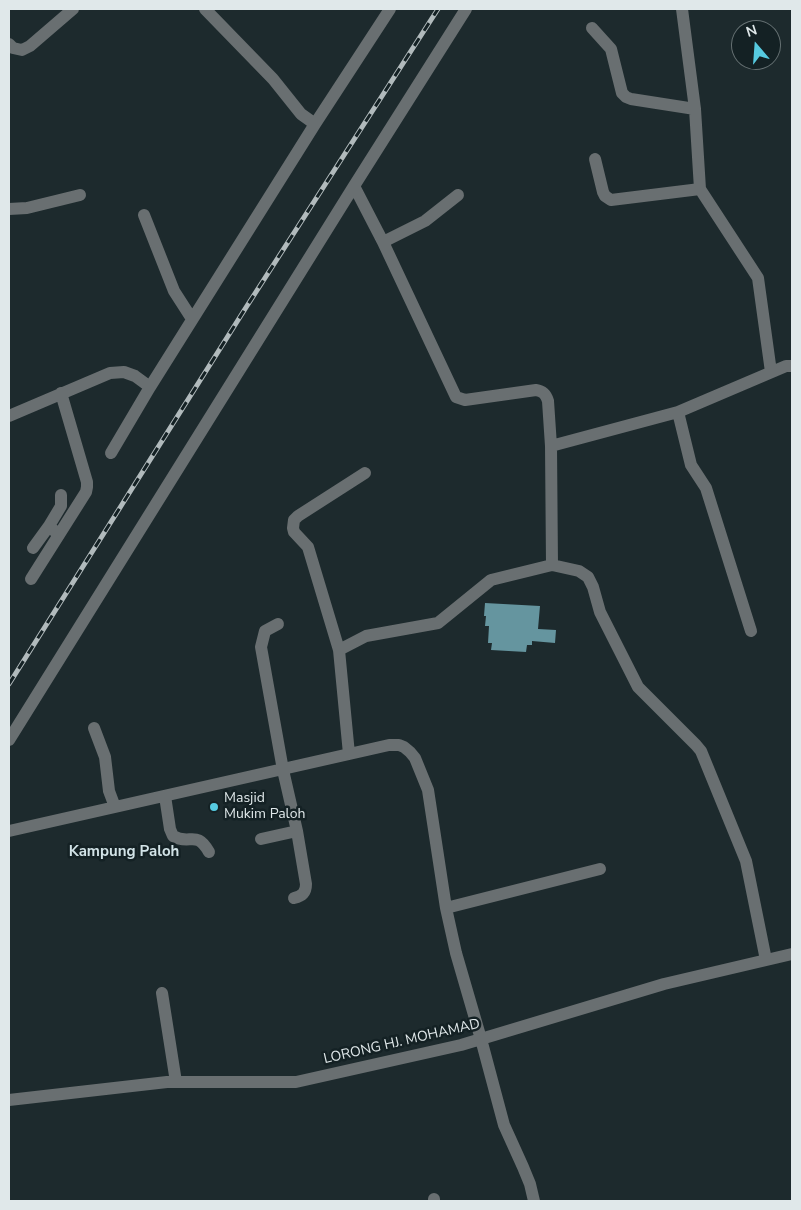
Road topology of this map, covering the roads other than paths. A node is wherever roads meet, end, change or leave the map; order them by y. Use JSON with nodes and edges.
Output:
{"nodes":[{"id":1,"x":72,"y":9,"type":"edge"},
{"id":2,"x":205,"y":9,"type":"edge"},
{"id":3,"x":390,"y":9,"type":"edge"},
{"id":4,"x":466,"y":9,"type":"edge"},
{"id":5,"x":682,"y":9,"type":"edge"},
{"id":6,"x":592,"y":28,"type":"dead end"},
{"id":7,"x":9,"y":44,"type":"edge"},
{"id":8,"x":695,"y":109,"type":"junction"},
{"id":9,"x":315,"y":124,"type":"junction"},
{"id":10,"x":595,"y":159,"type":"dead end"},
{"id":11,"x":354,"y":186,"type":"junction"},
{"id":12,"x":700,"y":189,"type":"junction"},
{"id":13,"x":80,"y":194,"type":"dead end"},
{"id":14,"x":458,"y":195,"type":"dead end"},
{"id":15,"x":9,"y":209,"type":"edge"},
{"id":16,"x":144,"y":215,"type":"dead end"},
{"id":17,"x":383,"y":242,"type":"junction"},
{"id":18,"x":192,"y":318,"type":"junction"},
{"id":19,"x":792,"y":366,"type":"edge"},
{"id":20,"x":772,"y":372,"type":"junction"},
{"id":21,"x":150,"y":386,"type":"junction"},
{"id":22,"x":61,"y":393,"type":"junction"},
{"id":23,"x":678,"y":412,"type":"junction"},
{"id":24,"x":9,"y":416,"type":"edge"},
{"id":25,"x":551,"y":446,"type":"junction"},
{"id":26,"x":111,"y":453,"type":"dead end"},
{"id":27,"x":365,"y":473,"type":"dead end"},
{"id":28,"x":62,"y":495,"type":"dead end"},
{"id":29,"x":49,"y":526,"type":"junction"},
{"id":30,"x":59,"y":535,"type":"junction"},
{"id":31,"x":33,"y":548,"type":"dead end"},
{"id":32,"x":552,"y":565,"type":"junction"},
{"id":33,"x":31,"y":579,"type":"dead end"},
{"id":34,"x":278,"y":624,"type":"dead end"},
{"id":35,"x":751,"y":631,"type":"dead end"},
{"id":36,"x":339,"y":650,"type":"junction"},
{"id":37,"x":94,"y":728,"type":"dead end"},
{"id":38,"x":9,"y":740,"type":"edge"},
{"id":39,"x":349,"y":754,"type":"junction"},
{"id":40,"x":283,"y":770,"type":"junction"},
{"id":41,"x":165,"y":796,"type":"junction"},
{"id":42,"x":115,"y":807,"type":"junction"},
{"id":43,"x":9,"y":831,"type":"edge"},
{"id":44,"x":297,"y":831,"type":"junction"},
{"id":45,"x":261,"y":839,"type":"dead end"},
{"id":46,"x":209,"y":852,"type":"dead end"},
{"id":47,"x":600,"y":869,"type":"dead end"},
{"id":48,"x":294,"y":898,"type":"dead end"},
{"id":49,"x":446,"y":908,"type":"junction"},
{"id":50,"x":792,"y":954,"type":"edge"},
{"id":51,"x":766,"y":960,"type":"junction"},
{"id":52,"x":162,"y":992,"type":"dead end"},
{"id":53,"x":482,"y":1039,"type":"junction"},
{"id":54,"x":176,"y":1082,"type":"junction"},
{"id":55,"x":9,"y":1100,"type":"edge"},
{"id":56,"x":534,"y":1201,"type":"edge"}],
"edges":[{"from":1,"to":7,"type":"street"},
{"from":2,"to":9,"type":"street"},
{"from":3,"to":9,"type":"street"},
{"from":4,"to":11,"type":"street"},
{"from":5,"to":8,"type":"street"},
{"from":6,"to":8,"type":"street"},
{"from":8,"to":12,"type":"street"},
{"from":9,"to":18,"type":"street"},
{"from":10,"to":12,"type":"street"},
{"from":11,"to":17,"type":"street"},
{"from":11,"to":38,"type":"street"},
{"from":12,"to":20,"type":"street"},
{"from":13,"to":15,"type":"street"},
{"from":14,"to":17,"type":"street"},
{"from":16,"to":18,"type":"street"},
{"from":17,"to":25,"type":"street"},
{"from":18,"to":21,"type":"street"},
{"from":19,"to":20,"type":"street"},
{"from":20,"to":23,"type":"street"},
{"from":21,"to":22,"type":"street"},
{"from":21,"to":26,"type":"street"},
{"from":22,"to":24,"type":"street"},
{"from":22,"to":30,"type":"street"},
{"from":23,"to":25,"type":"street"},
{"from":23,"to":35,"type":"street"},
{"from":25,"to":32,"type":"street"},
{"from":27,"to":36,"type":"street"},
{"from":28,"to":29,"type":"street"},
{"from":29,"to":30,"type":"street"},
{"from":29,"to":31,"type":"street"},
{"from":30,"to":33,"type":"street"},
{"from":32,"to":36,"type":"street"},
{"from":32,"to":51,"type":"street"},
{"from":34,"to":40,"type":"street"},
{"from":36,"to":39,"type":"street"},
{"from":37,"to":42,"type":"street"},
{"from":39,"to":40,"type":"street"},
{"from":39,"to":49,"type":"street"},
{"from":40,"to":41,"type":"street"},
{"from":40,"to":44,"type":"street"},
{"from":41,"to":42,"type":"street"},
{"from":41,"to":46,"type":"street"},
{"from":42,"to":43,"type":"street"},
{"from":44,"to":45,"type":"street"},
{"from":44,"to":48,"type":"street"},
{"from":47,"to":49,"type":"street"},
{"from":49,"to":53,"type":"street"},
{"from":50,"to":51,"type":"street","name":"LORONG HJ. MOHAMAD"},
{"from":51,"to":53,"type":"street","name":"LORONG HJ. MOHAMAD"},
{"from":52,"to":54,"type":"street"},
{"from":53,"to":54,"type":"street","name":"LORONG HJ. MOHAMAD"},
{"from":53,"to":56,"type":"street"},
{"from":54,"to":55,"type":"street","name":"LORONG HJ. MOHAMAD"}]}
